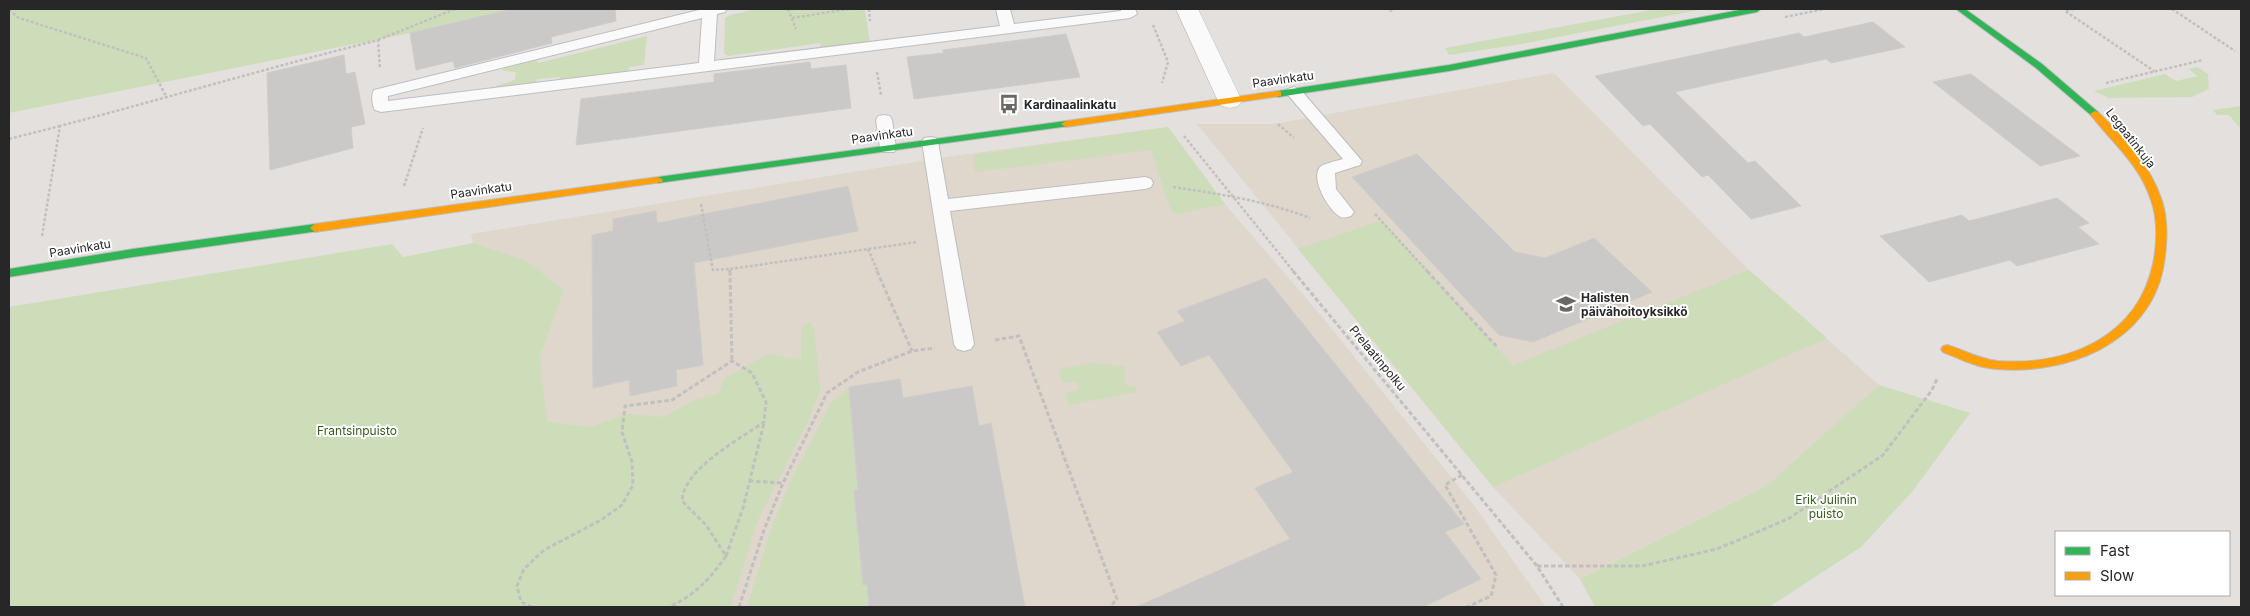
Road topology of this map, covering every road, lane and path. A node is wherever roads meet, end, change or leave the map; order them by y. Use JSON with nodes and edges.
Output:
{"nodes":[{"id":1,"x":455,"y":9,"type":"edge"},
{"id":2,"x":849,"y":9,"type":"edge"},
{"id":3,"x":1003,"y":9,"type":"edge"},
{"id":4,"x":1128,"y":9,"type":"edge"},
{"id":5,"x":1187,"y":9,"type":"edge"},
{"id":6,"x":1757,"y":9,"type":"edge"},
{"id":7,"x":1960,"y":9,"type":"edge"},
{"id":8,"x":2074,"y":9,"type":"edge"},
{"id":9,"x":2172,"y":9,"type":"edge"},
{"id":10,"x":9,"y":10,"type":"edge"},
{"id":11,"x":715,"y":10,"type":"edge"},
{"id":12,"x":792,"y":18,"type":"dead end"},
{"id":13,"x":1151,"y":20,"type":"dead end"},
{"id":14,"x":1008,"y":29,"type":"junction"},
{"id":15,"x":378,"y":40,"type":"junction"},
{"id":16,"x":873,"y":46,"type":"junction"},
{"id":17,"x":2234,"y":51,"type":"dead end"},
{"id":18,"x":2203,"y":60,"type":"dead end"},
{"id":19,"x":706,"y":68,"type":"junction"},
{"id":20,"x":2154,"y":72,"type":"junction"},
{"id":21,"x":460,"y":73,"type":"junction"},
{"id":22,"x":381,"y":75,"type":"dead end"},
{"id":23,"x":2103,"y":84,"type":"dead end"},
{"id":24,"x":1163,"y":89,"type":"dead end"},
{"id":25,"x":1294,"y":92,"type":"junction"},
{"id":26,"x":167,"y":98,"type":"junction"},
{"id":27,"x":453,"y":98,"type":"junction"},
{"id":28,"x":432,"y":101,"type":"junction"},
{"id":29,"x":1230,"y":101,"type":"junction"},
{"id":30,"x":884,"y":120,"type":"joint"},
{"id":31,"x":1274,"y":120,"type":"dead end"},
{"id":32,"x":60,"y":126,"type":"junction"},
{"id":33,"x":1181,"y":131,"type":"dead end"},
{"id":34,"x":9,"y":139,"type":"edge"},
{"id":35,"x":930,"y":142,"type":"junction"},
{"id":36,"x":888,"y":148,"type":"junction"},
{"id":37,"x":1327,"y":170,"type":"junction"},
{"id":38,"x":1145,"y":183,"type":"joint"},
{"id":39,"x":404,"y":187,"type":"dead end"},
{"id":40,"x":700,"y":196,"type":"dead end"},
{"id":41,"x":1232,"y":196,"type":"junction"},
{"id":42,"x":940,"y":206,"type":"junction"},
{"id":43,"x":1368,"y":207,"type":"dead end"},
{"id":44,"x":1345,"y":212,"type":"joint"},
{"id":45,"x":946,"y":237,"type":"junction"},
{"id":46,"x":41,"y":239,"type":"dead end"},
{"id":47,"x":868,"y":249,"type":"junction"},
{"id":48,"x":730,"y":269,"type":"junction"},
{"id":49,"x":9,"y":274,"type":"edge"},
{"id":50,"x":1019,"y":336,"type":"dead end"},
{"id":51,"x":964,"y":344,"type":"dead end"},
{"id":52,"x":1498,"y":348,"type":"dead end"},
{"id":53,"x":1947,"y":349,"type":"joint"},
{"id":54,"x":912,"y":351,"type":"dead end"},
{"id":55,"x":732,"y":361,"type":"junction"},
{"id":56,"x":858,"y":372,"type":"dead end"},
{"id":57,"x":764,"y":422,"type":"junction"},
{"id":58,"x":1462,"y":475,"type":"junction"},
{"id":59,"x":749,"y":481,"type":"junction"},
{"id":60,"x":783,"y":483,"type":"junction"},
{"id":61,"x":726,"y":556,"type":"junction"},
{"id":62,"x":1537,"y":566,"type":"junction"},
{"id":63,"x":532,"y":607,"type":"edge"},
{"id":64,"x":670,"y":607,"type":"edge"},
{"id":65,"x":738,"y":607,"type":"edge"},
{"id":66,"x":1110,"y":607,"type":"edge"},
{"id":67,"x":1467,"y":607,"type":"edge"},
{"id":68,"x":1563,"y":607,"type":"edge"}],
"edges":[{"from":1,"to":15,"type":"path"},
{"from":2,"to":12,"type":"path"},
{"from":3,"to":14,"type":"lane"},
{"from":4,"to":14,"type":"lane"},
{"from":5,"to":29,"type":"street"},
{"from":6,"to":25,"type":"street","name":"Paavinkatu"},
{"from":7,"to":53,"type":"street","name":"Legaatinkuja"},
{"from":8,"to":20,"type":"path"},
{"from":9,"to":17,"type":"path"},
{"from":10,"to":26,"type":"path"},
{"from":11,"to":19,"type":"lane"},
{"from":11,"to":21,"type":"lane"},
{"from":13,"to":24,"type":"path"},
{"from":14,"to":16,"type":"lane"},
{"from":15,"to":22,"type":"path"},
{"from":15,"to":26,"type":"path"},
{"from":16,"to":19,"type":"lane"},
{"from":16,"to":30,"type":"path"},
{"from":18,"to":20,"type":"path"},
{"from":19,"to":27,"type":"lane"},
{"from":20,"to":23,"type":"path"},
{"from":21,"to":27,"type":"lane"},
{"from":21,"to":28,"type":"lane"},
{"from":25,"to":29,"type":"street","name":"Paavinkatu"},
{"from":25,"to":37,"type":"lane"},
{"from":26,"to":32,"type":"path"},
{"from":27,"to":28,"type":"lane"},
{"from":28,"to":39,"type":"path"},
{"from":29,"to":35,"type":"street","name":"Paavinkatu"},
{"from":30,"to":36,"type":"lane"},
{"from":31,"to":37,"type":"path"},
{"from":32,"to":34,"type":"path"},
{"from":32,"to":46,"type":"path"},
{"from":33,"to":41,"type":"path","name":"Prelaatinpolku"},
{"from":35,"to":36,"type":"street","name":"Paavinkatu"},
{"from":35,"to":42,"type":"lane"},
{"from":36,"to":49,"type":"street","name":"Paavinkatu"},
{"from":37,"to":44,"type":"lane"},
{"from":38,"to":41,"type":"path"},
{"from":38,"to":42,"type":"lane"},
{"from":40,"to":48,"type":"path"},
{"from":41,"to":44,"type":"path"},
{"from":41,"to":58,"type":"path","name":"Prelaatinpolku"},
{"from":42,"to":45,"type":"lane"},
{"from":43,"to":52,"type":"path"},
{"from":45,"to":47,"type":"path"},
{"from":45,"to":51,"type":"lane"},
{"from":47,"to":48,"type":"path"},
{"from":47,"to":54,"type":"path"},
{"from":48,"to":55,"type":"path"},
{"from":50,"to":66,"type":"path"},
{"from":53,"to":62,"type":"path"},
{"from":55,"to":57,"type":"path"},
{"from":55,"to":63,"type":"path"},
{"from":56,"to":60,"type":"path"},
{"from":57,"to":59,"type":"path"},
{"from":57,"to":61,"type":"path"},
{"from":58,"to":62,"type":"path","name":"Prelaatinpolku"},
{"from":58,"to":67,"type":"path"},
{"from":59,"to":60,"type":"path"},
{"from":59,"to":61,"type":"path"},
{"from":60,"to":65,"type":"path"},
{"from":61,"to":64,"type":"path"},
{"from":62,"to":68,"type":"path","name":"Prelaatinpolku"}]}
